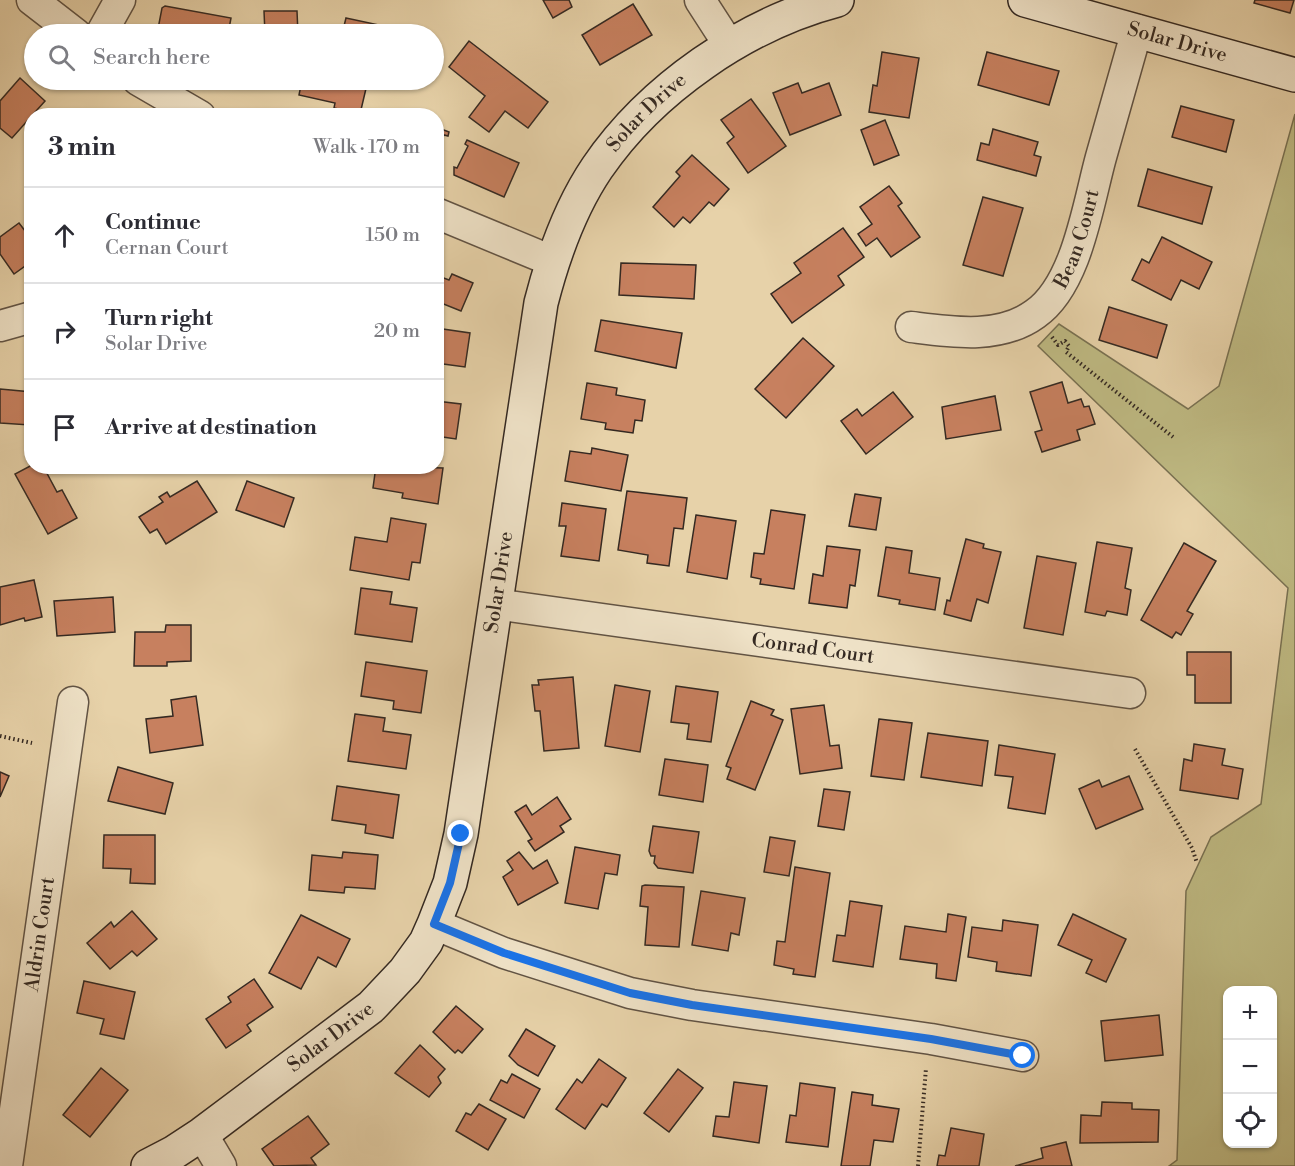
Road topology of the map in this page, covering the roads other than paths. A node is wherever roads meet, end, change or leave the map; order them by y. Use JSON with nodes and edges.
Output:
{"nodes":[{"id":1,"x":32,"y":0,"type":"edge"},
{"id":2,"x":120,"y":0,"type":"edge"},
{"id":3,"x":700,"y":0,"type":"edge"},
{"id":4,"x":837,"y":0,"type":"edge"},
{"id":5,"x":1024,"y":0,"type":"edge"},
{"id":6,"x":63,"y":24,"type":"edge"},
{"id":7,"x":106,"y":24,"type":"edge"},
{"id":8,"x":1137,"y":30,"type":"junction"},
{"id":9,"x":729,"y":45,"type":"junction"},
{"id":10,"x":1295,"y":75,"type":"edge"},
{"id":11,"x":154,"y":90,"type":"edge"},
{"id":12,"x":183,"y":108,"type":"edge"},
{"id":13,"x":444,"y":216,"type":"edge"},
{"id":14,"x":552,"y":261,"type":"junction"},
{"id":15,"x":24,"y":319,"type":"edge"},
{"id":16,"x":0,"y":326,"type":"edge"},
{"id":17,"x":910,"y":327,"type":"dead end"},
{"id":18,"x":495,"y":604,"type":"junction"},
{"id":19,"x":1130,"y":693,"type":"dead end"},
{"id":20,"x":73,"y":702,"type":"dead end"},
{"id":21,"x":434,"y":924,"type":"junction"},
{"id":22,"x":1023,"y":1056,"type":"dead end"},
{"id":23,"x":202,"y":1134,"type":"junction"},
{"id":24,"x":7,"y":1166,"type":"edge"},
{"id":25,"x":147,"y":1166,"type":"edge"},
{"id":26,"x":221,"y":1166,"type":"edge"}],
"edges":[{"from":1,"to":6,"type":"street"},
{"from":2,"to":7,"type":"street"},
{"from":3,"to":9,"type":"street"},
{"from":4,"to":9,"type":"street","name":"Solar Drive"},
{"from":5,"to":8,"type":"street","name":"Solar Drive"},
{"from":8,"to":10,"type":"street","name":"Solar Drive"},
{"from":8,"to":17,"type":"street","name":"Bean Court"},
{"from":9,"to":14,"type":"street","name":"Solar Drive"},
{"from":11,"to":12,"type":"street"},
{"from":13,"to":14,"type":"street"},
{"from":14,"to":18,"type":"street","name":"Solar Drive"},
{"from":15,"to":16,"type":"street"},
{"from":18,"to":19,"type":"street","name":"Conrad Court"},
{"from":18,"to":21,"type":"street","name":"Solar Drive"},
{"from":20,"to":24,"type":"street","name":"Aldrin Court"},
{"from":21,"to":22,"type":"street"},
{"from":21,"to":23,"type":"street","name":"Solar Drive"},
{"from":23,"to":25,"type":"street","name":"Solar Drive"},
{"from":23,"to":26,"type":"street"}]}
